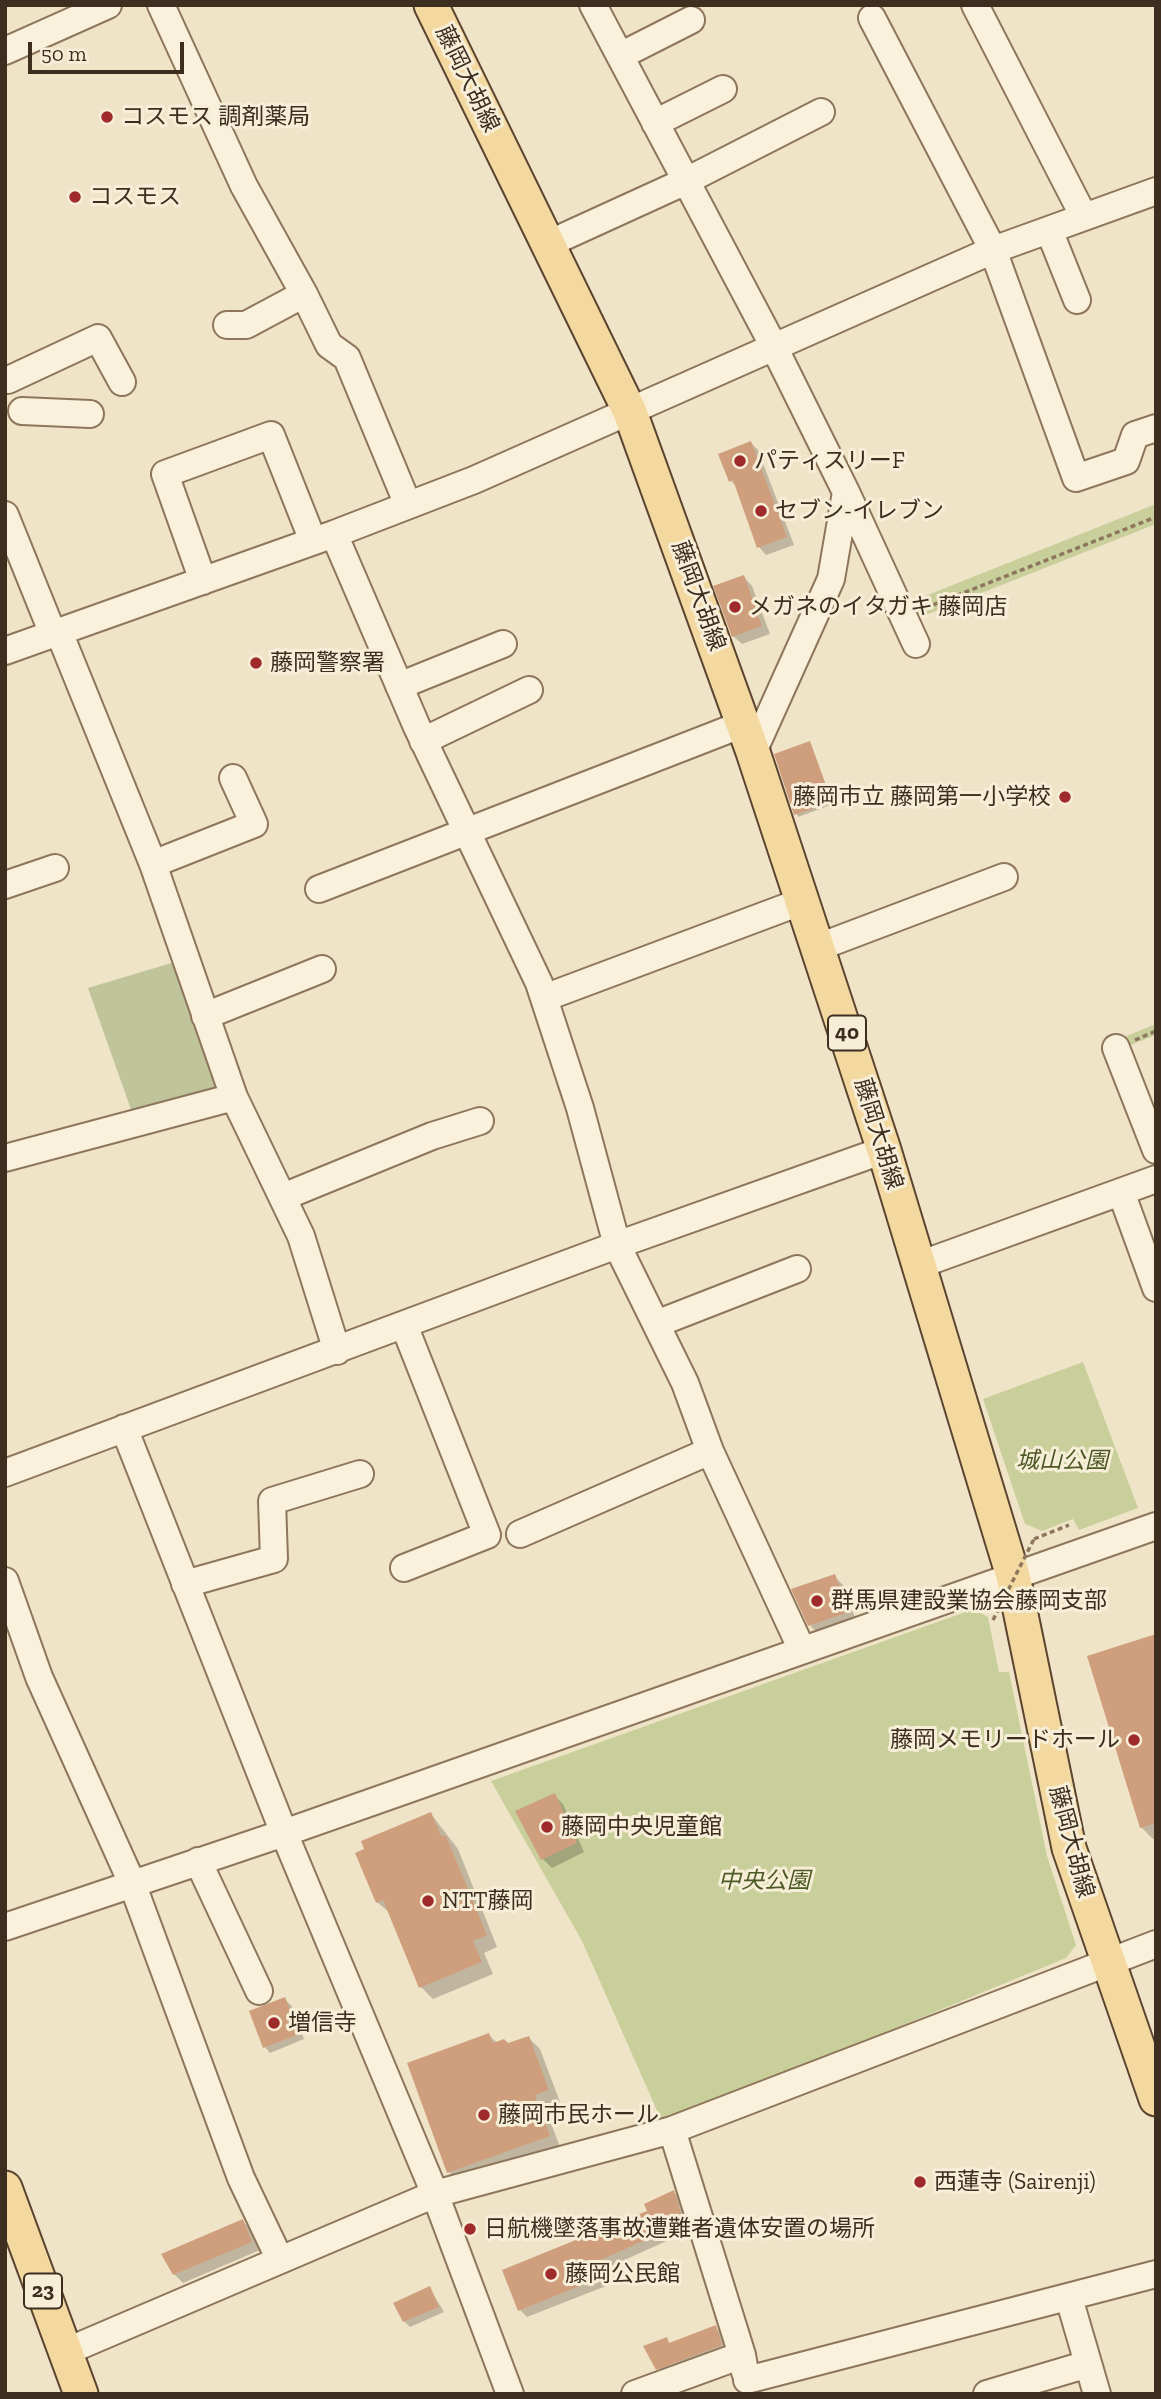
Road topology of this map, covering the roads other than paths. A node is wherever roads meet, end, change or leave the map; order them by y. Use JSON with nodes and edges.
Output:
{"nodes":[{"id":1,"x":108,"y":5,"type":"edge"},
{"id":2,"x":161,"y":5,"type":"edge"},
{"id":3,"x":431,"y":5,"type":"edge"},
{"id":4,"x":593,"y":5,"type":"edge"},
{"id":5,"x":975,"y":5,"type":"edge"},
{"id":6,"x":872,"y":18,"type":"dead end"},
{"id":7,"x":691,"y":20,"type":"dead end"},
{"id":8,"x":5,"y":51,"type":"edge"},
{"id":9,"x":620,"y":57,"type":"junction"},
{"id":10,"x":723,"y":89,"type":"dead end"},
{"id":11,"x":821,"y":111,"type":"dead end"},
{"id":12,"x":655,"y":123,"type":"junction"},
{"id":13,"x":686,"y":181,"type":"junction"},
{"id":14,"x":1156,"y":191,"type":"edge"},
{"id":15,"x":1083,"y":215,"type":"junction"},
{"id":16,"x":1049,"y":230,"type":"junction"},
{"id":17,"x":548,"y":244,"type":"junction"},
{"id":18,"x":992,"y":250,"type":"junction"},
{"id":19,"x":304,"y":295,"type":"junction"},
{"id":20,"x":1077,"y":300,"type":"dead end"},
{"id":21,"x":227,"y":325,"type":"dead end"},
{"id":22,"x":773,"y":345,"type":"junction"},
{"id":23,"x":7,"y":377,"type":"edge"},
{"id":24,"x":122,"y":382,"type":"dead end"},
{"id":25,"x":630,"y":412,"type":"junction"},
{"id":26,"x":14,"y":414,"type":"edge"},
{"id":27,"x":90,"y":414,"type":"dead end"},
{"id":28,"x":1156,"y":428,"type":"edge"},
{"id":29,"x":846,"y":492,"type":"junction"},
{"id":30,"x":408,"y":505,"type":"junction"},
{"id":31,"x":5,"y":515,"type":"edge"},
{"id":32,"x":323,"y":538,"type":"junction"},
{"id":33,"x":202,"y":580,"type":"junction"},
{"id":34,"x":56,"y":633,"type":"junction"},
{"id":35,"x":503,"y":644,"type":"dead end"},
{"id":36,"x":916,"y":644,"type":"dead end"},
{"id":37,"x":5,"y":651,"type":"edge"},
{"id":38,"x":399,"y":686,"type":"junction"},
{"id":39,"x":529,"y":690,"type":"dead end"},
{"id":40,"x":748,"y":738,"type":"junction"},
{"id":41,"x":423,"y":741,"type":"junction"},
{"id":42,"x":233,"y":778,"type":"dead end"},
{"id":43,"x":467,"y":830,"type":"junction"},
{"id":44,"x":153,"y":864,"type":"junction"},
{"id":45,"x":55,"y":868,"type":"dead end"},
{"id":46,"x":1004,"y":877,"type":"dead end"},
{"id":47,"x":5,"y":885,"type":"edge"},
{"id":48,"x":319,"y":889,"type":"dead end"},
{"id":49,"x":803,"y":901,"type":"junction"},
{"id":50,"x":819,"y":947,"type":"junction"},
{"id":51,"x":322,"y":970,"type":"dead end"},
{"id":52,"x":544,"y":998,"type":"junction"},
{"id":53,"x":205,"y":1016,"type":"junction"},
{"id":54,"x":1116,"y":1048,"type":"dead end"},
{"id":55,"x":234,"y":1097,"type":"junction"},
{"id":56,"x":480,"y":1121,"type":"dead end"},
{"id":57,"x":884,"y":1150,"type":"junction"},
{"id":58,"x":1156,"y":1150,"type":"edge"},
{"id":59,"x":6,"y":1156,"type":"edge"},
{"id":60,"x":1156,"y":1179,"type":"edge"},
{"id":61,"x":1121,"y":1192,"type":"junction"},
{"id":62,"x":283,"y":1197,"type":"junction"},
{"id":63,"x":617,"y":1245,"type":"junction"},
{"id":64,"x":919,"y":1265,"type":"junction"},
{"id":65,"x":797,"y":1269,"type":"dead end"},
{"id":66,"x":1156,"y":1288,"type":"edge"},
{"id":67,"x":656,"y":1324,"type":"junction"},
{"id":68,"x":404,"y":1325,"type":"junction"},
{"id":69,"x":337,"y":1351,"type":"junction"},
{"id":70,"x":124,"y":1428,"type":"junction"},
{"id":71,"x":710,"y":1451,"type":"junction"},
{"id":72,"x":5,"y":1473,"type":"edge"},
{"id":73,"x":360,"y":1474,"type":"dead end"},
{"id":74,"x":1156,"y":1526,"type":"edge"},
{"id":75,"x":520,"y":1534,"type":"dead end"},
{"id":76,"x":404,"y":1568,"type":"dead end"},
{"id":77,"x":1013,"y":1576,"type":"junction"},
{"id":78,"x":5,"y":1581,"type":"edge"},
{"id":79,"x":185,"y":1584,"type":"junction"},
{"id":80,"x":802,"y":1650,"type":"junction"},
{"id":81,"x":284,"y":1833,"type":"junction"},
{"id":82,"x":198,"y":1861,"type":"junction"},
{"id":83,"x":132,"y":1883,"type":"junction"},
{"id":84,"x":5,"y":1927,"type":"edge"},
{"id":85,"x":1156,"y":1944,"type":"edge"},
{"id":86,"x":1106,"y":1962,"type":"junction"},
{"id":87,"x":259,"y":1991,"type":"dead end"},
{"id":88,"x":1156,"y":2099,"type":"edge"},
{"id":89,"x":672,"y":2130,"type":"junction"},
{"id":90,"x":5,"y":2188,"type":"edge"},
{"id":91,"x":435,"y":2194,"type":"junction"},
{"id":92,"x":280,"y":2260,"type":"junction"},
{"id":93,"x":1156,"y":2274,"type":"edge"},
{"id":94,"x":1069,"y":2298,"type":"junction"},
{"id":95,"x":65,"y":2352,"type":"junction"},
{"id":96,"x":742,"y":2354,"type":"junction"},
{"id":97,"x":1088,"y":2364,"type":"junction"},
{"id":98,"x":749,"y":2387,"type":"edge"},
{"id":99,"x":81,"y":2394,"type":"edge"},
{"id":100,"x":510,"y":2394,"type":"edge"},
{"id":101,"x":635,"y":2394,"type":"edge"},
{"id":102,"x":987,"y":2394,"type":"edge"},
{"id":103,"x":1097,"y":2394,"type":"edge"}],
"edges":[{"from":1,"to":8,"type":"street"},
{"from":2,"to":19,"type":"street"},
{"from":3,"to":17,"type":"main road","name":"藤岡大胡線","number":"40"},
{"from":4,"to":9,"type":"street"},
{"from":5,"to":15,"type":"street"},
{"from":6,"to":18,"type":"street"},
{"from":7,"to":9,"type":"street"},
{"from":9,"to":12,"type":"street"},
{"from":10,"to":12,"type":"street"},
{"from":11,"to":13,"type":"street"},
{"from":12,"to":13,"type":"street"},
{"from":13,"to":17,"type":"street"},
{"from":13,"to":22,"type":"street"},
{"from":14,"to":15,"type":"street"},
{"from":15,"to":16,"type":"street"},
{"from":16,"to":18,"type":"street"},
{"from":16,"to":20,"type":"street"},
{"from":17,"to":25,"type":"main road","name":"藤岡大胡線","number":"40"},
{"from":18,"to":22,"type":"street"},
{"from":18,"to":28,"type":"street"},
{"from":19,"to":21,"type":"street"},
{"from":19,"to":30,"type":"street"},
{"from":22,"to":25,"type":"street"},
{"from":22,"to":29,"type":"street"},
{"from":23,"to":24,"type":"street"},
{"from":23,"to":26,"type":"street"},
{"from":25,"to":30,"type":"street"},
{"from":25,"to":40,"type":"main road","name":"藤岡大胡線","number":"40"},
{"from":26,"to":27,"type":"street"},
{"from":29,"to":36,"type":"street"},
{"from":29,"to":40,"type":"street"},
{"from":30,"to":32,"type":"street"},
{"from":31,"to":34,"type":"street"},
{"from":32,"to":33,"type":"street"},
{"from":32,"to":33,"type":"street"},
{"from":32,"to":38,"type":"street"},
{"from":33,"to":34,"type":"street"},
{"from":34,"to":37,"type":"street"},
{"from":34,"to":44,"type":"street"},
{"from":35,"to":38,"type":"street"},
{"from":38,"to":41,"type":"street"},
{"from":39,"to":41,"type":"street"},
{"from":40,"to":43,"type":"street"},
{"from":40,"to":49,"type":"main road","name":"藤岡大胡線","number":"40"},
{"from":41,"to":43,"type":"street"},
{"from":42,"to":44,"type":"street"},
{"from":43,"to":48,"type":"street"},
{"from":43,"to":52,"type":"street"},
{"from":44,"to":53,"type":"street"},
{"from":45,"to":47,"type":"street"},
{"from":46,"to":50,"type":"street"},
{"from":49,"to":50,"type":"main road","name":"藤岡大胡線","number":"40"},
{"from":49,"to":52,"type":"street"},
{"from":50,"to":57,"type":"main road","name":"藤岡大胡線","number":"40"},
{"from":51,"to":53,"type":"street"},
{"from":52,"to":63,"type":"street"},
{"from":53,"to":55,"type":"street"},
{"from":54,"to":58,"type":"street"},
{"from":55,"to":59,"type":"street"},
{"from":55,"to":62,"type":"street"},
{"from":56,"to":62,"type":"street"},
{"from":57,"to":63,"type":"street"},
{"from":57,"to":64,"type":"main road","name":"藤岡大胡線","number":"40"},
{"from":60,"to":61,"type":"street"},
{"from":61,"to":64,"type":"street"},
{"from":61,"to":66,"type":"street"},
{"from":62,"to":69,"type":"street"},
{"from":63,"to":67,"type":"street"},
{"from":63,"to":68,"type":"street"},
{"from":64,"to":77,"type":"main road","name":"藤岡大胡線","number":"40"},
{"from":65,"to":67,"type":"street"},
{"from":67,"to":71,"type":"street"},
{"from":68,"to":69,"type":"street"},
{"from":68,"to":76,"type":"street"},
{"from":69,"to":70,"type":"street"},
{"from":70,"to":72,"type":"street"},
{"from":70,"to":79,"type":"street"},
{"from":71,"to":75,"type":"street"},
{"from":71,"to":80,"type":"street"},
{"from":73,"to":79,"type":"street"},
{"from":74,"to":77,"type":"street"},
{"from":77,"to":80,"type":"street"},
{"from":77,"to":86,"type":"main road","name":"藤岡大胡線","number":"40"},
{"from":78,"to":83,"type":"street"},
{"from":79,"to":81,"type":"street"},
{"from":80,"to":81,"type":"street"},
{"from":81,"to":82,"type":"street"},
{"from":81,"to":91,"type":"street"},
{"from":82,"to":83,"type":"street"},
{"from":82,"to":87,"type":"street"},
{"from":83,"to":84,"type":"street"},
{"from":83,"to":92,"type":"street"},
{"from":85,"to":86,"type":"street"},
{"from":86,"to":88,"type":"main road","name":"藤岡大胡線","number":"40"},
{"from":86,"to":89,"type":"street"},
{"from":89,"to":91,"type":"street"},
{"from":89,"to":96,"type":"street"},
{"from":90,"to":95,"type":"main road","number":"23"},
{"from":91,"to":92,"type":"street"},
{"from":91,"to":100,"type":"street"},
{"from":92,"to":95,"type":"street"},
{"from":93,"to":94,"type":"street"},
{"from":94,"to":97,"type":"street"},
{"from":94,"to":98,"type":"street"},
{"from":95,"to":99,"type":"main road","number":"23"},
{"from":96,"to":98,"type":"street"},
{"from":96,"to":101,"type":"street"},
{"from":97,"to":102,"type":"street"},
{"from":97,"to":103,"type":"street"}]}
